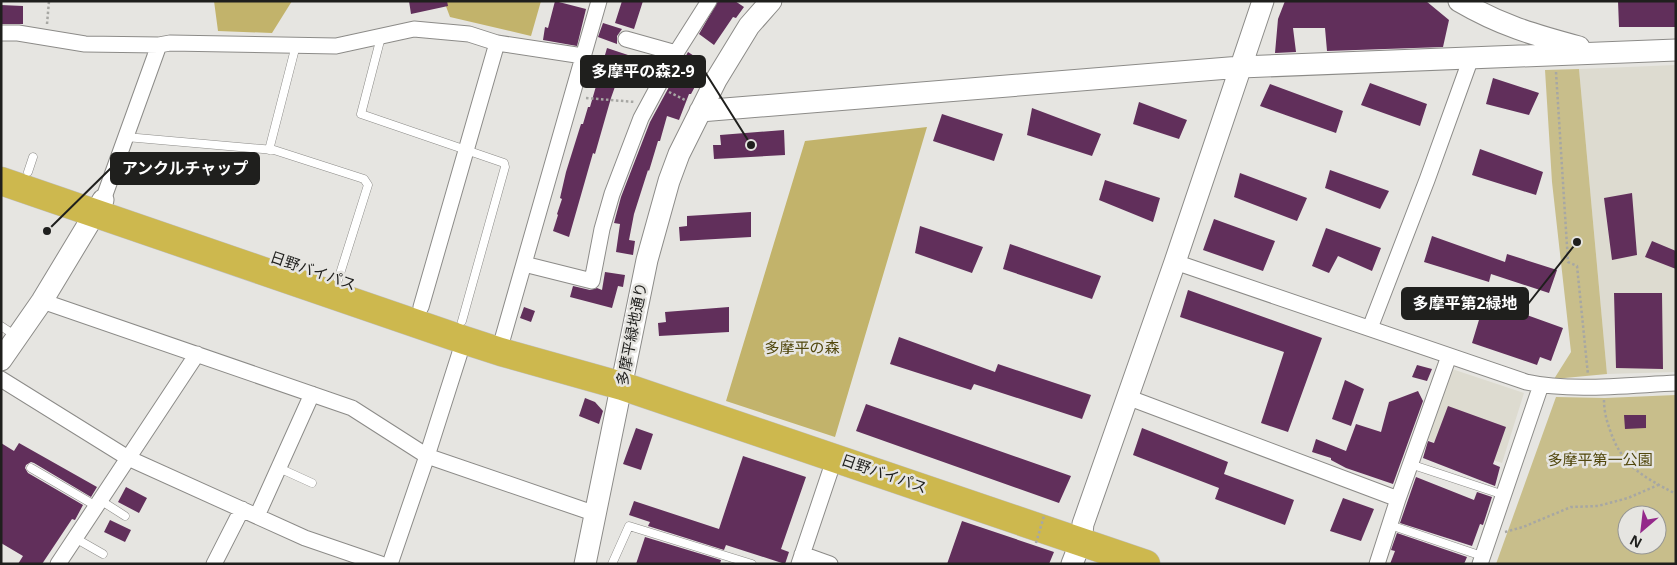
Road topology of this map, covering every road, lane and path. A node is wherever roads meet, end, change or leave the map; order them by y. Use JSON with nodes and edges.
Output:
{"nodes":[{"id":1,"x":49,"y":1,"type":"edge"},
{"id":2,"x":599,"y":1,"type":"edge"},
{"id":3,"x":709,"y":1,"type":"edge"},
{"id":4,"x":771,"y":1,"type":"edge"},
{"id":5,"x":1263,"y":1,"type":"edge"},
{"id":6,"x":1459,"y":1,"type":"edge"},
{"id":7,"x":49,"y":8,"type":"dead end"},
{"id":8,"x":1524,"y":32,"type":"junction"},
{"id":9,"x":1,"y":33,"type":"edge"},
{"id":10,"x":381,"y":37,"type":"junction"},
{"id":11,"x":626,"y":39,"type":"dead end"},
{"id":12,"x":497,"y":43,"type":"junction"},
{"id":13,"x":159,"y":45,"type":"junction"},
{"id":14,"x":296,"y":45,"type":"junction"},
{"id":15,"x":1676,"y":50,"type":"edge"},
{"id":16,"x":1596,"y":52,"type":"junction"},
{"id":17,"x":676,"y":53,"type":"junction"},
{"id":18,"x":1554,"y":54,"type":"junction"},
{"id":19,"x":583,"y":56,"type":"junction"},
{"id":20,"x":1518,"y":56,"type":"junction"},
{"id":21,"x":1471,"y":58,"type":"junction"},
{"id":22,"x":1241,"y":67,"type":"junction"},
{"id":23,"x":658,"y":86,"type":"junction"},
{"id":24,"x":572,"y":96,"type":"junction"},
{"id":25,"x":649,"y":102,"type":"junction"},
{"id":26,"x":696,"y":107,"type":"junction"},
{"id":27,"x":126,"y":137,"type":"junction"},
{"id":28,"x":269,"y":150,"type":"junction"},
{"id":29,"x":466,"y":151,"type":"junction"},
{"id":30,"x":1,"y":162,"type":"edge"},
{"id":31,"x":1,"y":181,"type":"edge"},
{"id":32,"x":99,"y":207,"type":"junction"},
{"id":33,"x":1175,"y":262,"type":"junction"},
{"id":34,"x":524,"y":264,"type":"junction"},
{"id":35,"x":338,"y":280,"type":"junction"},
{"id":36,"x":42,"y":301,"type":"junction"},
{"id":37,"x":421,"y":307,"type":"junction"},
{"id":38,"x":1370,"y":328,"type":"junction"},
{"id":39,"x":463,"y":330,"type":"junction"},
{"id":40,"x":9,"y":331,"type":"edge"},
{"id":41,"x":503,"y":337,"type":"junction"},
{"id":42,"x":197,"y":354,"type":"junction"},
{"id":43,"x":1449,"y":356,"type":"junction"},
{"id":44,"x":1,"y":360,"type":"edge"},
{"id":45,"x":1,"y":379,"type":"edge"},
{"id":46,"x":1676,"y":383,"type":"edge"},
{"id":47,"x":622,"y":386,"type":"junction"},
{"id":48,"x":1542,"y":386,"type":"junction"},
{"id":49,"x":1596,"y":386,"type":"junction"},
{"id":50,"x":312,"y":394,"type":"junction"},
{"id":51,"x":1127,"y":397,"type":"junction"},
{"id":52,"x":427,"y":456,"type":"junction"},
{"id":53,"x":835,"y":457,"type":"junction"},
{"id":54,"x":128,"y":458,"type":"junction"},
{"id":55,"x":1410,"y":464,"type":"junction"},
{"id":56,"x":32,"y":468,"type":"dead end"},
{"id":57,"x":280,"y":468,"type":"junction"},
{"id":58,"x":312,"y":484,"type":"dead end"},
{"id":59,"x":1658,"y":485,"type":"junction"},
{"id":60,"x":1676,"y":494,"type":"edge"},
{"id":61,"x":1504,"y":495,"type":"junction"},
{"id":62,"x":1398,"y":499,"type":"junction"},
{"id":63,"x":98,"y":503,"type":"junction"},
{"id":64,"x":242,"y":509,"type":"junction"},
{"id":65,"x":596,"y":514,"type":"junction"},
{"id":66,"x":125,"y":516,"type":"dead end"},
{"id":67,"x":257,"y":516,"type":"junction"},
{"id":68,"x":1044,"y":516,"type":"dead end"},
{"id":69,"x":1390,"y":525,"type":"junction"},
{"id":70,"x":1491,"y":532,"type":"junction"},
{"id":71,"x":75,"y":538,"type":"junction"},
{"id":72,"x":1036,"y":543,"type":"dead end"},
{"id":73,"x":1077,"y":552,"type":"edge"},
{"id":74,"x":103,"y":554,"type":"dead end"},
{"id":75,"x":801,"y":559,"type":"edge"},
{"id":76,"x":1481,"y":560,"type":"edge"},
{"id":77,"x":58,"y":564,"type":"edge"},
{"id":78,"x":214,"y":564,"type":"edge"},
{"id":79,"x":381,"y":564,"type":"edge"},
{"id":80,"x":390,"y":564,"type":"edge"},
{"id":81,"x":585,"y":564,"type":"edge"},
{"id":82,"x":612,"y":564,"type":"edge"},
{"id":83,"x":752,"y":564,"type":"edge"},
{"id":84,"x":830,"y":564,"type":"edge"},
{"id":85,"x":1146,"y":564,"type":"edge"},
{"id":86,"x":1377,"y":564,"type":"edge"}],
"edges":[{"from":1,"to":7,"type":"path"},
{"from":2,"to":19,"type":"street"},
{"from":3,"to":17,"type":"street"},
{"from":4,"to":26,"type":"street","name":"多摩平緑地通り"},
{"from":5,"to":22,"type":"street"},
{"from":6,"to":8,"type":"street"},
{"from":8,"to":16,"type":"street"},
{"from":8,"to":20,"type":"street"},
{"from":9,"to":13,"type":"street"},
{"from":10,"to":12,"type":"street"},
{"from":10,"to":14,"type":"street"},
{"from":10,"to":29,"type":"lane"},
{"from":11,"to":17,"type":"street"},
{"from":12,"to":19,"type":"street"},
{"from":12,"to":29,"type":"street"},
{"from":13,"to":14,"type":"street"},
{"from":13,"to":27,"type":"street"},
{"from":14,"to":28,"type":"lane"},
{"from":15,"to":16,"type":"street"},
{"from":16,"to":18,"type":"street"},
{"from":17,"to":23,"type":"street"},
{"from":18,"to":20,"type":"street"},
{"from":18,"to":49,"type":"path"},
{"from":19,"to":24,"type":"street"},
{"from":20,"to":21,"type":"street"},
{"from":21,"to":22,"type":"street"},
{"from":21,"to":38,"type":"street"},
{"from":22,"to":26,"type":"street"},
{"from":22,"to":33,"type":"street"},
{"from":23,"to":25,"type":"street"},
{"from":23,"to":26,"type":"path"},
{"from":24,"to":25,"type":"path"},
{"from":24,"to":34,"type":"street"},
{"from":25,"to":34,"type":"street"},
{"from":26,"to":47,"type":"street","name":"多摩平緑地通り"},
{"from":27,"to":28,"type":"lane"},
{"from":27,"to":32,"type":"street"},
{"from":28,"to":35,"type":"lane"},
{"from":29,"to":37,"type":"street"},
{"from":29,"to":39,"type":"lane"},
{"from":30,"to":32,"type":"highway","name":"日野バイパス"},
{"from":31,"to":32,"type":"highway","name":"日野バイパス"},
{"from":32,"to":35,"type":"highway","name":"日野バイパス"},
{"from":32,"to":36,"type":"street"},
{"from":32,"to":39,"type":"highway","name":"日野バイパス"},
{"from":33,"to":38,"type":"street"},
{"from":33,"to":51,"type":"street"},
{"from":34,"to":41,"type":"street"},
{"from":35,"to":37,"type":"highway","name":"日野バイパス"},
{"from":36,"to":40,"type":"street"},
{"from":36,"to":42,"type":"street"},
{"from":37,"to":39,"type":"highway","name":"日野バイパス"},
{"from":38,"to":43,"type":"street"},
{"from":39,"to":41,"type":"highway","name":"日野バイパス"},
{"from":39,"to":47,"type":"highway","name":"日野バイパス"},
{"from":39,"to":52,"type":"street"},
{"from":40,"to":44,"type":"street"},
{"from":41,"to":47,"type":"highway","name":"日野バイパス"},
{"from":42,"to":50,"type":"street"},
{"from":42,"to":54,"type":"street"},
{"from":43,"to":48,"type":"street"},
{"from":43,"to":55,"type":"street"},
{"from":45,"to":54,"type":"street"},
{"from":46,"to":49,"type":"street"},
{"from":47,"to":53,"type":"highway","name":"日野バイパス"},
{"from":47,"to":65,"type":"street","name":"多摩平緑地通り"},
{"from":48,"to":49,"type":"street"},
{"from":48,"to":61,"type":"street"},
{"from":49,"to":59,"type":"path"},
{"from":50,"to":52,"type":"street"},
{"from":50,"to":57,"type":"street"},
{"from":51,"to":62,"type":"street"},
{"from":51,"to":73,"type":"street"},
{"from":52,"to":65,"type":"street"},
{"from":52,"to":80,"type":"street"},
{"from":53,"to":73,"type":"highway","name":"日野バイパス"},
{"from":53,"to":75,"type":"street"},
{"from":54,"to":63,"type":"street"},
{"from":54,"to":64,"type":"street"},
{"from":55,"to":61,"type":"lane"},
{"from":55,"to":62,"type":"street"},
{"from":56,"to":63,"type":"lane"},
{"from":57,"to":58,"type":"lane"},
{"from":57,"to":67,"type":"street"},
{"from":59,"to":60,"type":"path"},
{"from":59,"to":70,"type":"path"},
{"from":61,"to":70,"type":"street"},
{"from":62,"to":69,"type":"street"},
{"from":63,"to":66,"type":"lane"},
{"from":63,"to":71,"type":"street"},
{"from":64,"to":67,"type":"street"},
{"from":64,"to":78,"type":"street"},
{"from":65,"to":81,"type":"street","name":"多摩平緑地通り"},
{"from":67,"to":79,"type":"street"},
{"from":68,"to":72,"type":"path","bridge":true},
{"from":69,"to":76,"type":"lane"},
{"from":69,"to":86,"type":"street"},
{"from":70,"to":76,"type":"street"},
{"from":71,"to":74,"type":"lane"},
{"from":71,"to":77,"type":"street"},
{"from":73,"to":85,"type":"highway","name":"日野バイパス"},
{"from":75,"to":84,"type":"street"},
{"from":82,"to":83,"type":"lane"}]}
